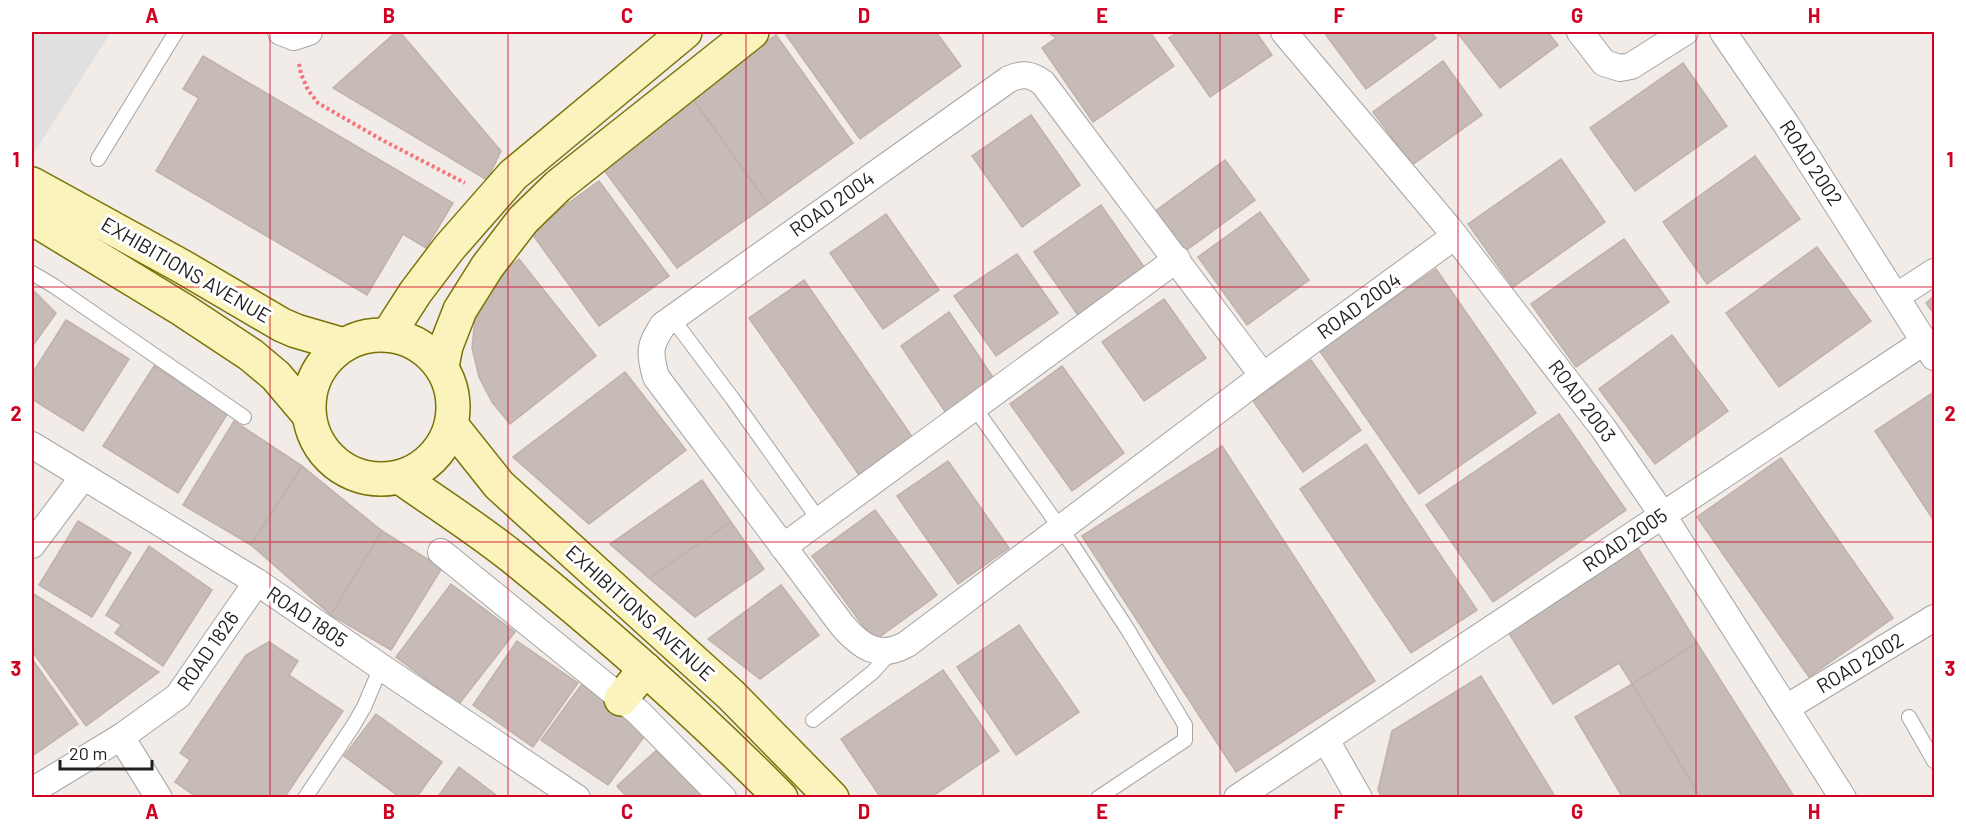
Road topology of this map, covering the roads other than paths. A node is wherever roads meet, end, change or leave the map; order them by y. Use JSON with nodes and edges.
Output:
{"nodes":[{"id":1,"x":176,"y":32,"type":"edge"},
{"id":2,"x":685,"y":32,"type":"edge"},
{"id":3,"x":753,"y":32,"type":"edge"},
{"id":4,"x":1580,"y":32,"type":"edge"},
{"id":5,"x":1685,"y":32,"type":"edge"},
{"id":6,"x":1723,"y":32,"type":"edge"},
{"id":7,"x":1290,"y":34,"type":"edge"},
{"id":8,"x":98,"y":159,"type":"dead end"},
{"id":9,"x":32,"y":184,"type":"edge"},
{"id":10,"x":33,"y":221,"type":"edge"},
{"id":11,"x":1452,"y":232,"type":"junction"},
{"id":12,"x":1177,"y":259,"type":"junction"},
{"id":13,"x":1935,"y":272,"type":"edge"},
{"id":14,"x":32,"y":273,"type":"edge"},
{"id":15,"x":1897,"y":296,"type":"junction"},
{"id":16,"x":672,"y":318,"type":"junction"},
{"id":17,"x":388,"y":335,"type":"junction"},
{"id":18,"x":344,"y":345,"type":"junction"},
{"id":19,"x":1930,"y":349,"type":"edge"},
{"id":20,"x":442,"y":366,"type":"junction"},
{"id":21,"x":1260,"y":371,"type":"junction"},
{"id":22,"x":974,"y":407,"type":"junction"},
{"id":23,"x":309,"y":415,"type":"junction"},
{"id":24,"x":244,"y":417,"type":"dead end"},
{"id":25,"x":452,"y":426,"type":"junction"},
{"id":26,"x":32,"y":445,"type":"edge"},
{"id":27,"x":84,"y":477,"type":"junction"},
{"id":28,"x":400,"y":477,"type":"junction"},
{"id":29,"x":1662,"y":514,"type":"junction"},
{"id":30,"x":819,"y":520,"type":"junction"},
{"id":31,"x":1060,"y":528,"type":"junction"},
{"id":32,"x":32,"y":545,"type":"edge"},
{"id":33,"x":783,"y":547,"type":"junction"},
{"id":34,"x":441,"y":552,"type":"dead end"},
{"id":35,"x":257,"y":582,"type":"junction"},
{"id":36,"x":1935,"y":618,"type":"edge"},
{"id":37,"x":891,"y":652,"type":"junction"},
{"id":38,"x":381,"y":667,"type":"junction"},
{"id":39,"x":645,"y":669,"type":"junction"},
{"id":40,"x":621,"y":699,"type":"junction"},
{"id":41,"x":1786,"y":708,"type":"junction"},
{"id":42,"x":1909,"y":717,"type":"dead end"},
{"id":43,"x":813,"y":720,"type":"dead end"},
{"id":44,"x":121,"y":737,"type":"junction"},
{"id":45,"x":1326,"y":740,"type":"junction"},
{"id":46,"x":1935,"y":762,"type":"edge"},
{"id":47,"x":32,"y":791,"type":"edge"},
{"id":48,"x":159,"y":798,"type":"edge"},
{"id":49,"x":305,"y":798,"type":"edge"},
{"id":50,"x":577,"y":798,"type":"edge"},
{"id":51,"x":723,"y":798,"type":"edge"},
{"id":52,"x":781,"y":798,"type":"edge"},
{"id":53,"x":832,"y":798,"type":"edge"},
{"id":54,"x":1098,"y":798,"type":"edge"},
{"id":55,"x":1237,"y":798,"type":"edge"},
{"id":56,"x":1359,"y":798,"type":"edge"},
{"id":57,"x":1843,"y":798,"type":"edge"}],
"edges":[{"from":1,"to":8,"type":"lane"},
{"from":2,"to":17,"type":"main road"},
{"from":3,"to":20,"type":"main road"},
{"from":4,"to":5,"type":"street"},
{"from":6,"to":15,"type":"street","name":"ROAD 2002"},
{"from":7,"to":11,"type":"street","name":"ROAD 2003"},
{"from":9,"to":18,"type":"main road","name":"EXHIBITIONS AVENUE"},
{"from":10,"to":23,"type":"main road","name":"EXHIBITIONS AVENUE"},
{"from":11,"to":21,"type":"street","name":"ROAD 2004"},
{"from":11,"to":29,"type":"street","name":"ROAD 2003"},
{"from":12,"to":16,"type":"street","name":"ROAD 2004"},
{"from":12,"to":21,"type":"street","name":"ROAD 2004"},
{"from":12,"to":22,"type":"street"},
{"from":13,"to":15,"type":"street"},
{"from":14,"to":24,"type":"lane"},
{"from":15,"to":19,"type":"street","name":"ROAD 2002"},
{"from":16,"to":30,"type":"lane"},
{"from":16,"to":33,"type":"street","name":"ROAD 2004"},
{"from":17,"to":18,"type":"main road"},
{"from":17,"to":20,"type":"main road"},
{"from":18,"to":23,"type":"main road"},
{"from":19,"to":29,"type":"street","name":"ROAD 2005"},
{"from":20,"to":25,"type":"main road"},
{"from":21,"to":31,"type":"street","name":"ROAD 2004"},
{"from":22,"to":30,"type":"street"},
{"from":22,"to":31,"type":"lane"},
{"from":23,"to":28,"type":"main road"},
{"from":25,"to":28,"type":"main road"},
{"from":25,"to":53,"type":"main road","name":"EXHIBITIONS AVENUE"},
{"from":26,"to":27,"type":"street","name":"ROAD 1805"},
{"from":27,"to":32,"type":"street"},
{"from":27,"to":35,"type":"street","name":"ROAD 1805"},
{"from":28,"to":39,"type":"main road","name":"EXHIBITIONS AVENUE"},
{"from":29,"to":41,"type":"street","name":"ROAD 2003"},
{"from":29,"to":45,"type":"street","name":"ROAD 2005"},
{"from":30,"to":33,"type":"street"},
{"from":31,"to":37,"type":"street","name":"ROAD 2004"},
{"from":31,"to":54,"type":"lane"},
{"from":33,"to":37,"type":"street","name":"ROAD 2004"},
{"from":34,"to":40,"type":"street"},
{"from":35,"to":38,"type":"street","name":"ROAD 1805"},
{"from":35,"to":44,"type":"street","name":"ROAD 1826"},
{"from":36,"to":41,"type":"street","name":"ROAD 2002"},
{"from":37,"to":43,"type":"lane","name":"ROAD 2004"},
{"from":38,"to":49,"type":"lane"},
{"from":38,"to":50,"type":"street","name":"ROAD 1805"},
{"from":39,"to":40,"type":"main road"},
{"from":39,"to":52,"type":"main road","name":"EXHIBITIONS AVENUE"},
{"from":40,"to":51,"type":"street"},
{"from":41,"to":57,"type":"street","name":"ROAD 2003"},
{"from":42,"to":46,"type":"lane"},
{"from":44,"to":47,"type":"street","name":"ROAD 1826"},
{"from":44,"to":48,"type":"street"},
{"from":45,"to":55,"type":"street","name":"ROAD 2005"},
{"from":45,"to":56,"type":"street"}]}
